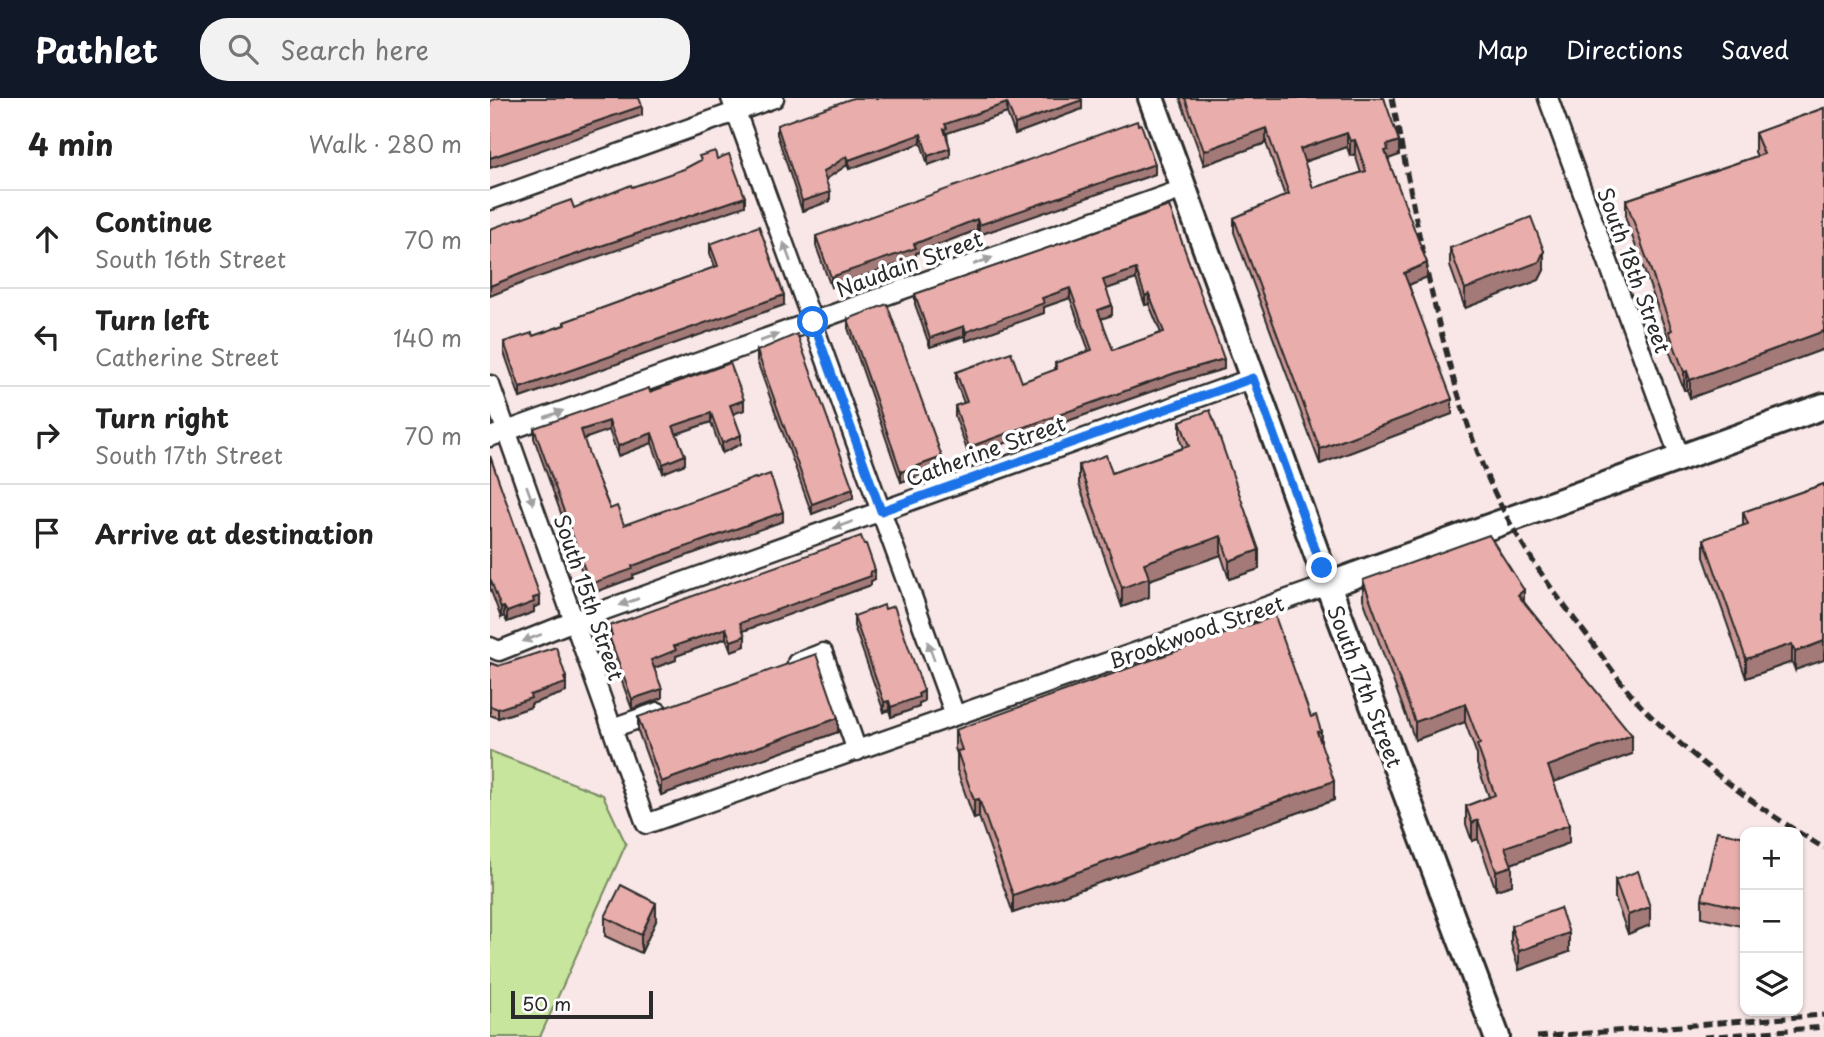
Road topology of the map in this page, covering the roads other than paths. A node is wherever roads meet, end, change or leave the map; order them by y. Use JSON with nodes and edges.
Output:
{"nodes":[{"id":1,"x":774,"y":98,"type":"edge"},
{"id":2,"x":1151,"y":98,"type":"edge"},
{"id":3,"x":1548,"y":98,"type":"edge"},
{"id":4,"x":734,"y":105,"type":"edge"},
{"id":5,"x":1186,"y":188,"type":"junction"},
{"id":6,"x":490,"y":200,"type":"edge"},
{"id":7,"x":813,"y":322,"type":"junction"},
{"id":8,"x":1253,"y":378,"type":"junction"},
{"id":9,"x":490,"y":385,"type":"edge"},
{"id":10,"x":1824,"y":406,"type":"edge"},
{"id":11,"x":498,"y":434,"type":"edge"},
{"id":12,"x":1680,"y":458,"type":"junction"},
{"id":13,"x":881,"y":511,"type":"junction"},
{"id":14,"x":1328,"y":585,"type":"junction"},
{"id":15,"x":574,"y":621,"type":"junction"},
{"id":16,"x":490,"y":647,"type":"edge"},
{"id":17,"x":786,"y":667,"type":"edge"},
{"id":18,"x":674,"y":706,"type":"edge"},
{"id":19,"x":955,"y":715,"type":"junction"},
{"id":20,"x":612,"y":728,"type":"junction"},
{"id":21,"x":857,"y":751,"type":"junction"},
{"id":22,"x":646,"y":824,"type":"joint"},
{"id":23,"x":1497,"y":1037,"type":"edge"}],
"edges":[{"from":1,"to":4,"type":"street"},
{"from":2,"to":5,"type":"main road","name":"South 17th Street"},
{"from":3,"to":12,"type":"street","name":"South 18th Street"},
{"from":4,"to":6,"type":"street"},
{"from":7,"to":4,"type":"street","one_way":true},
{"from":7,"to":5,"type":"street","name":"Naudain Street","one_way":true},
{"from":5,"to":8,"type":"main road","name":"South 17th Street"},
{"from":11,"to":7,"type":"street","name":"Naudain Street","one_way":true},
{"from":7,"to":13,"type":"street"},
{"from":8,"to":13,"type":"street","name":"Catherine Street"},
{"from":8,"to":14,"type":"main road","name":"South 17th Street"},
{"from":9,"to":11,"type":"street","name":"South 15th Street"},
{"from":10,"to":12,"type":"main road","name":"Brookwood Street"},
{"from":11,"to":15,"type":"street","name":"South 15th Street","one_way":true},
{"from":12,"to":14,"type":"main road","name":"Brookwood Street"},
{"from":13,"to":15,"type":"street","name":"Catherine Street","one_way":true},
{"from":19,"to":13,"type":"street","one_way":true},
{"from":14,"to":19,"type":"street","name":"Brookwood Street"},
{"from":14,"to":23,"type":"main road","name":"South 17th Street"},
{"from":15,"to":16,"type":"street","name":"Catherine Street","one_way":true},
{"from":15,"to":20,"type":"street","name":"South 15th Street"},
{"from":17,"to":21,"type":"street"},
{"from":18,"to":20,"type":"street"},
{"from":19,"to":21,"type":"street","name":"Brookwood Street"},
{"from":20,"to":22,"type":"street","name":"South 15th Street"},
{"from":21,"to":22,"type":"street","name":"Brookwood Street"}]}
